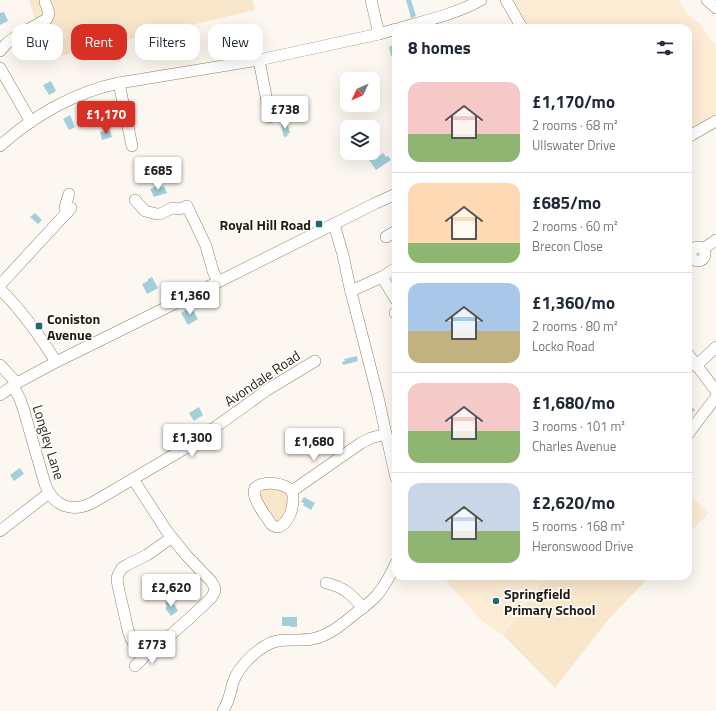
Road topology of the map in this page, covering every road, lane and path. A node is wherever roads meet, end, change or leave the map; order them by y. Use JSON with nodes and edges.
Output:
{"nodes":[{"id":1,"x":371,"y":0,"type":"edge"},
{"id":2,"x":481,"y":0,"type":"edge"},
{"id":3,"x":707,"y":0,"type":"edge"},
{"id":4,"x":509,"y":1,"type":"edge"},
{"id":5,"x":45,"y":2,"type":"dead end"},
{"id":6,"x":716,"y":8,"type":"edge"},
{"id":7,"x":413,"y":24,"type":"edge"},
{"id":8,"x":520,"y":24,"type":"edge"},
{"id":9,"x":392,"y":30,"type":"edge"},
{"id":10,"x":379,"y":34,"type":"junction"},
{"id":11,"x":0,"y":51,"type":"edge"},
{"id":12,"x":263,"y":59,"type":"edge"},
{"id":13,"x":259,"y":60,"type":"joint"},
{"id":14,"x":0,"y":68,"type":"edge"},
{"id":15,"x":119,"y":83,"type":"junction"},
{"id":16,"x":272,"y":111,"type":"dead end"},
{"id":17,"x":716,"y":121,"type":"edge"},
{"id":18,"x":31,"y":122,"type":"junction"},
{"id":19,"x":692,"y":135,"type":"edge"},
{"id":20,"x":135,"y":139,"type":"dead end"},
{"id":21,"x":0,"y":146,"type":"edge"},
{"id":22,"x":69,"y":194,"type":"dead end"},
{"id":23,"x":392,"y":196,"type":"edge"},
{"id":24,"x":135,"y":200,"type":"dead end"},
{"id":25,"x":334,"y":224,"type":"junction"},
{"id":26,"x":392,"y":233,"type":"edge"},
{"id":27,"x":386,"y":237,"type":"dead end"},
{"id":28,"x":716,"y":240,"type":"edge"},
{"id":29,"x":703,"y":249,"type":"dead end"},
{"id":30,"x":392,"y":271,"type":"edge"},
{"id":31,"x":382,"y":277,"type":"junction"},
{"id":32,"x":218,"y":282,"type":"junction"},
{"id":33,"x":0,"y":284,"type":"edge"},
{"id":34,"x":0,"y":289,"type":"edge"},
{"id":35,"x":351,"y":291,"type":"junction"},
{"id":36,"x":392,"y":293,"type":"edge"},
{"id":37,"x":716,"y":347,"type":"edge"},
{"id":38,"x":692,"y":360,"type":"edge"},
{"id":39,"x":315,"y":361,"type":"dead end"},
{"id":40,"x":56,"y":362,"type":"junction"},
{"id":41,"x":0,"y":365,"type":"edge"},
{"id":42,"x":696,"y":366,"type":"junction"},
{"id":43,"x":15,"y":385,"type":"junction"},
{"id":44,"x":716,"y":391,"type":"edge"},
{"id":45,"x":0,"y":395,"type":"edge"},
{"id":46,"x":716,"y":397,"type":"edge"},
{"id":47,"x":692,"y":429,"type":"edge"},
{"id":48,"x":386,"y":434,"type":"junction"},
{"id":49,"x":392,"y":460,"type":"edge"},
{"id":50,"x":133,"y":479,"type":"junction"},
{"id":51,"x":292,"y":491,"type":"dead end"},
{"id":52,"x":49,"y":493,"type":"junction"},
{"id":53,"x":59,"y":504,"type":"joint"},
{"id":54,"x":0,"y":530,"type":"edge"},
{"id":55,"x":171,"y":538,"type":"junction"},
{"id":56,"x":392,"y":572,"type":"edge"},
{"id":57,"x":326,"y":583,"type":"dead end"},
{"id":58,"x":363,"y":608,"type":"junction"},
{"id":59,"x":147,"y":650,"type":"junction"},
{"id":60,"x":136,"y":666,"type":"dead end"},
{"id":61,"x":222,"y":711,"type":"edge"}],
"edges":[{"from":1,"to":10,"type":"street"},
{"from":2,"to":7,"type":"street"},
{"from":3,"to":6,"type":"street"},
{"from":4,"to":8,"type":"street"},
{"from":5,"to":11,"type":"street"},
{"from":9,"to":10,"type":"street"},
{"from":10,"to":12,"type":"street"},
{"from":13,"to":15,"type":"street"},
{"from":13,"to":16,"type":"street"},
{"from":14,"to":18,"type":"street"},
{"from":15,"to":18,"type":"street"},
{"from":15,"to":20,"type":"street"},
{"from":17,"to":19,"type":"street"},
{"from":18,"to":21,"type":"street"},
{"from":22,"to":33,"type":"street"},
{"from":23,"to":25,"type":"street"},
{"from":24,"to":32,"type":"street"},
{"from":25,"to":32,"type":"street"},
{"from":25,"to":35,"type":"street"},
{"from":26,"to":27,"type":"street"},
{"from":28,"to":29,"type":"street"},
{"from":30,"to":31,"type":"street"},
{"from":31,"to":35,"type":"street"},
{"from":31,"to":36,"type":"street"},
{"from":32,"to":40,"type":"street"},
{"from":34,"to":40,"type":"street"},
{"from":35,"to":48,"type":"street"},
{"from":37,"to":42,"type":"street"},
{"from":38,"to":42,"type":"street"},
{"from":39,"to":50,"type":"street","name":"Avondale Road"},
{"from":40,"to":43,"type":"street"},
{"from":41,"to":43,"type":"street","name":"Longley Lane"},
{"from":42,"to":44,"type":"street"},
{"from":43,"to":45,"type":"street"},
{"from":43,"to":52,"type":"street","name":"Longley Lane"},
{"from":46,"to":47,"type":"street"},
{"from":48,"to":49,"type":"street"},
{"from":48,"to":51,"type":"street"},
{"from":50,"to":53,"type":"street","name":"Avondale Road"},
{"from":50,"to":55,"type":"street"},
{"from":52,"to":53,"type":"street","name":"Longley Lane"},
{"from":52,"to":54,"type":"street"},
{"from":55,"to":59,"type":"street"},
{"from":55,"to":59,"type":"street"},
{"from":56,"to":58,"type":"street"},
{"from":57,"to":58,"type":"street"},
{"from":58,"to":61,"type":"street"},
{"from":59,"to":60,"type":"street"}]}
